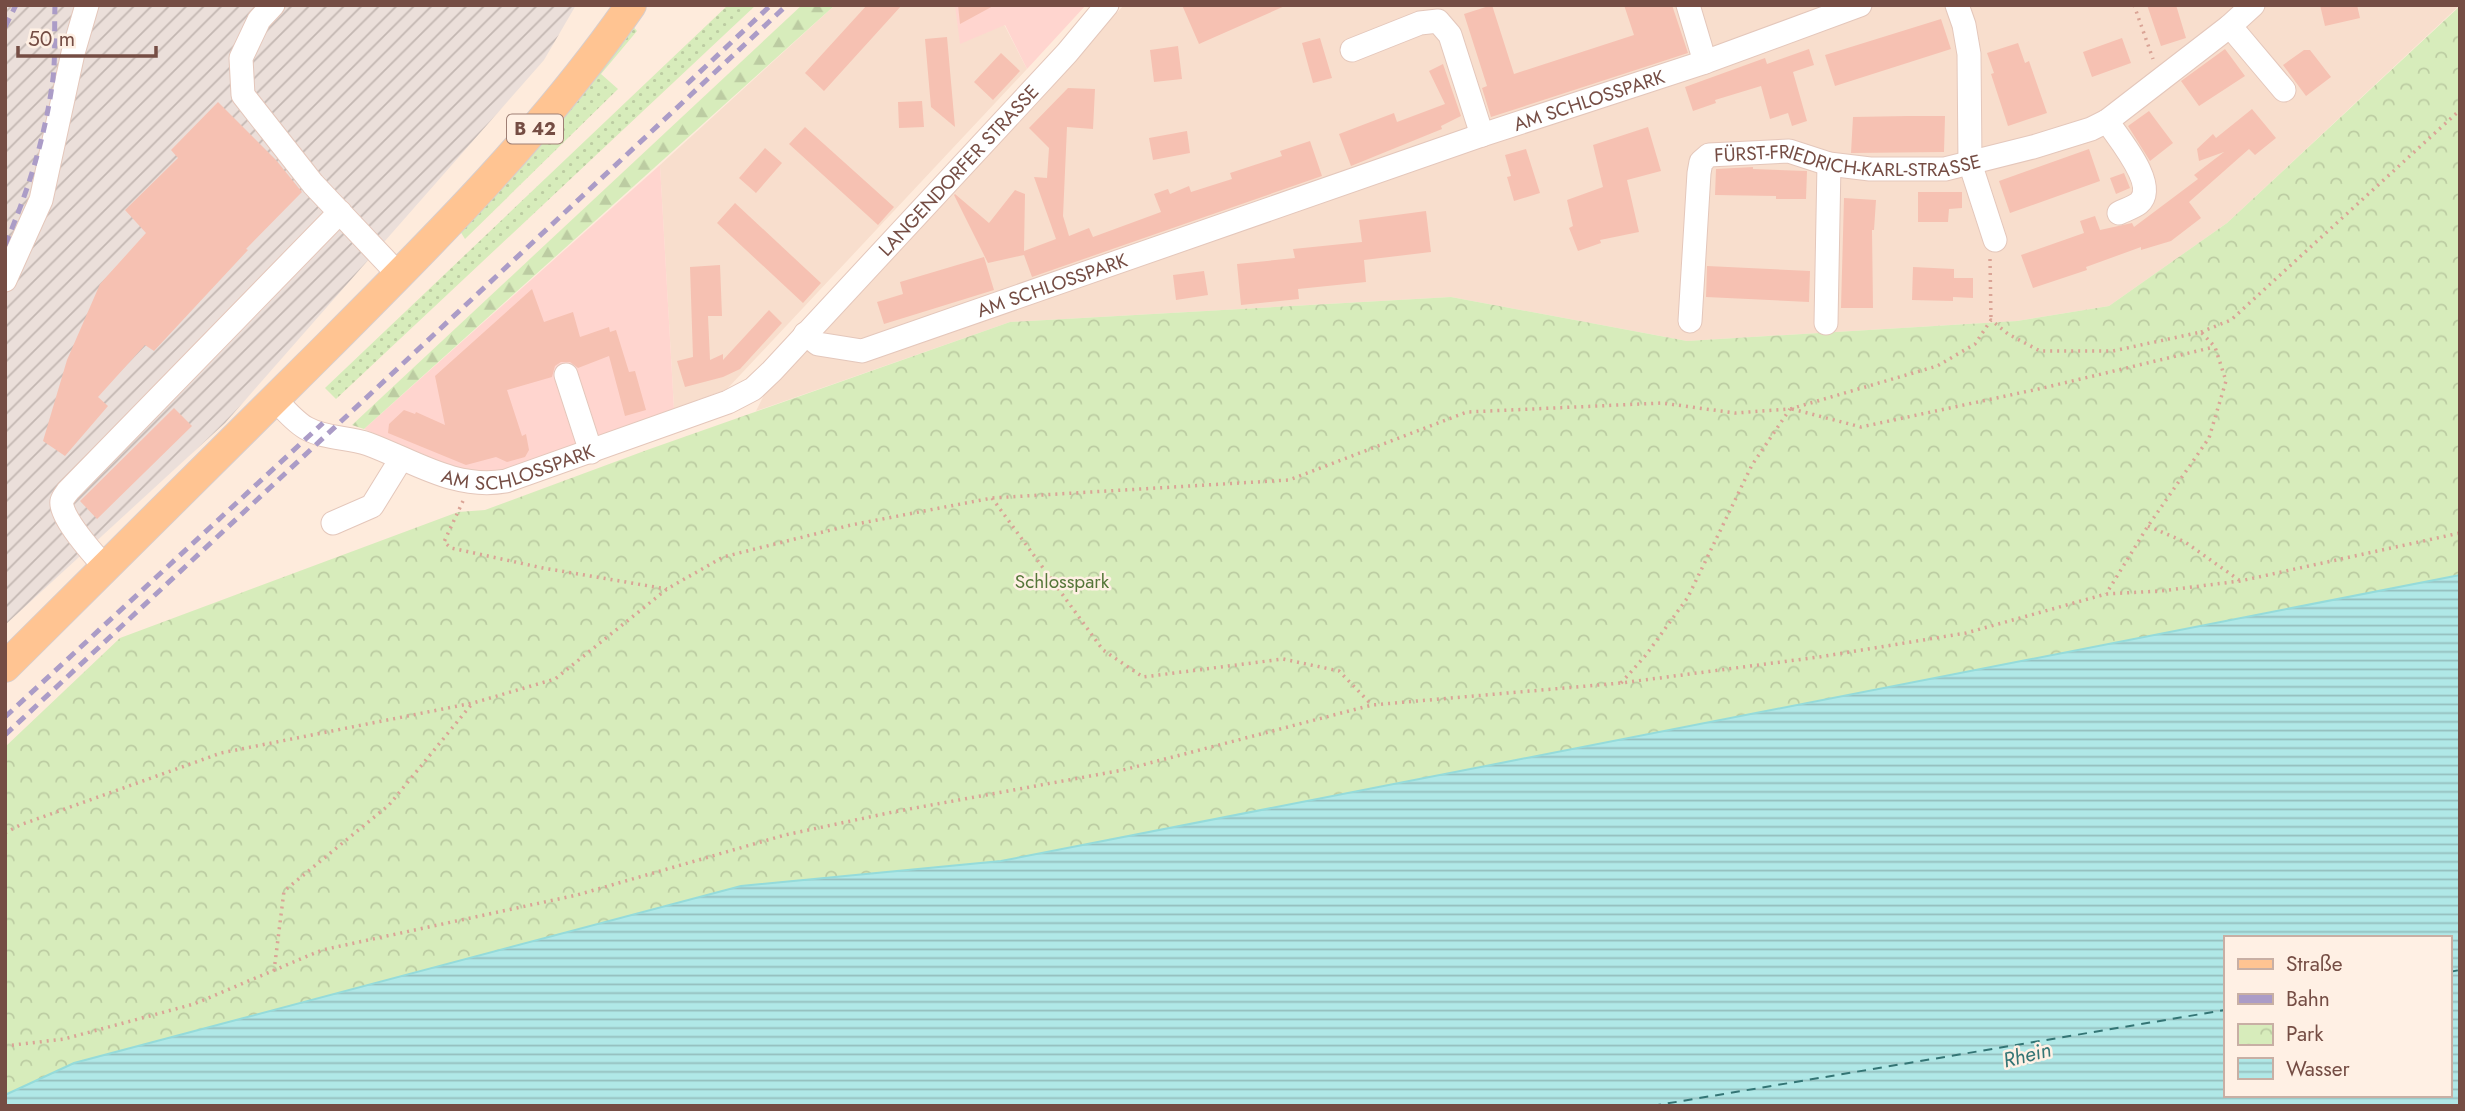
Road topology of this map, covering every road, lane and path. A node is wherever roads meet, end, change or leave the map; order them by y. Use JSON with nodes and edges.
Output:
{"nodes":[{"id":1,"x":87,"y":5,"type":"edge"},
{"id":2,"x":273,"y":5,"type":"edge"},
{"id":3,"x":631,"y":5,"type":"edge"},
{"id":4,"x":1107,"y":5,"type":"edge"},
{"id":5,"x":1688,"y":5,"type":"edge"},
{"id":6,"x":1860,"y":5,"type":"edge"},
{"id":7,"x":1956,"y":5,"type":"edge"},
{"id":8,"x":2134,"y":5,"type":"edge"},
{"id":9,"x":2253,"y":5,"type":"edge"},
{"id":10,"x":2230,"y":26,"type":"junction"},
{"id":11,"x":1352,"y":50,"type":"dead end"},
{"id":12,"x":1704,"y":62,"type":"junction"},
{"id":13,"x":2160,"y":80,"type":"junction"},
{"id":14,"x":2284,"y":90,"type":"dead end"},
{"id":15,"x":2460,"y":110,"type":"edge"},
{"id":16,"x":2107,"y":121,"type":"junction"},
{"id":17,"x":1482,"y":135,"type":"junction"},
{"id":18,"x":1970,"y":163,"type":"junction"},
{"id":19,"x":1829,"y":164,"type":"junction"},
{"id":20,"x":340,"y":212,"type":"junction"},
{"id":21,"x":2119,"y":213,"type":"dead end"},
{"id":22,"x":1995,"y":240,"type":"joint"},
{"id":23,"x":399,"y":275,"type":"junction"},
{"id":24,"x":5,"y":279,"type":"edge"},
{"id":25,"x":1991,"y":320,"type":"junction"},
{"id":26,"x":1690,"y":321,"type":"dead end"},
{"id":27,"x":1826,"y":323,"type":"dead end"},
{"id":28,"x":2201,"y":332,"type":"junction"},
{"id":29,"x":805,"y":334,"type":"junction"},
{"id":30,"x":2215,"y":346,"type":"junction"},
{"id":31,"x":566,"y":376,"type":"dead end"},
{"id":32,"x":275,"y":399,"type":"junction"},
{"id":33,"x":1790,"y":409,"type":"junction"},
{"id":34,"x":591,"y":452,"type":"junction"},
{"id":35,"x":401,"y":458,"type":"junction"},
{"id":36,"x":472,"y":483,"type":"junction"},
{"id":37,"x":992,"y":498,"type":"junction"},
{"id":38,"x":333,"y":523,"type":"dead end"},
{"id":39,"x":2148,"y":526,"type":"junction"},
{"id":40,"x":2460,"y":533,"type":"edge"},
{"id":41,"x":105,"y":567,"type":"junction"},
{"id":42,"x":2240,"y":581,"type":"junction"},
{"id":43,"x":667,"y":589,"type":"junction"},
{"id":44,"x":2106,"y":594,"type":"junction"},
{"id":45,"x":5,"y":667,"type":"edge"},
{"id":46,"x":1621,"y":684,"type":"junction"},
{"id":47,"x":473,"y":703,"type":"junction"},
{"id":48,"x":1372,"y":705,"type":"junction"},
{"id":49,"x":5,"y":833,"type":"edge"},
{"id":50,"x":274,"y":971,"type":"junction"},
{"id":51,"x":5,"y":1046,"type":"edge"}],
"edges":[{"from":1,"to":24,"type":"street"},
{"from":2,"to":20,"type":"street"},
{"from":3,"to":23,"type":"main road","number":"B 42"},
{"from":4,"to":29,"type":"street","name":"LANGENDORFER STRASSE"},
{"from":5,"to":12,"type":"street"},
{"from":6,"to":12,"type":"street","name":"AM SCHLOSSPARK"},
{"from":7,"to":18,"type":"street"},
{"from":8,"to":13,"type":"path"},
{"from":9,"to":10,"type":"street","name":"FÜRST-FRIEDRICH-KARL-STRASSE"},
{"from":10,"to":13,"type":"street","name":"FÜRST-FRIEDRICH-KARL-STRASSE"},
{"from":10,"to":14,"type":"street"},
{"from":11,"to":17,"type":"street"},
{"from":12,"to":17,"type":"street","name":"AM SCHLOSSPARK"},
{"from":13,"to":16,"type":"street","name":"FÜRST-FRIEDRICH-KARL-STRASSE"},
{"from":15,"to":28,"type":"path"},
{"from":16,"to":18,"type":"street","name":"FÜRST-FRIEDRICH-KARL-STRASSE"},
{"from":16,"to":21,"type":"street"},
{"from":17,"to":29,"type":"street","name":"AM SCHLOSSPARK"},
{"from":18,"to":19,"type":"street","name":"FÜRST-FRIEDRICH-KARL-STRASSE"},
{"from":18,"to":22,"type":"street"},
{"from":19,"to":26,"type":"street","name":"FÜRST-FRIEDRICH-KARL-STRASSE"},
{"from":19,"to":27,"type":"street"},
{"from":20,"to":23,"type":"street"},
{"from":20,"to":41,"type":"street"},
{"from":22,"to":25,"type":"path"},
{"from":23,"to":32,"type":"main road","number":"B 42"},
{"from":25,"to":28,"type":"path"},
{"from":25,"to":33,"type":"path"},
{"from":28,"to":30,"type":"path"},
{"from":29,"to":34,"type":"street","name":"AM SCHLOSSPARK"},
{"from":30,"to":33,"type":"path"},
{"from":30,"to":39,"type":"path"},
{"from":31,"to":34,"type":"street"},
{"from":32,"to":35,"type":"street","name":"AM SCHLOSSPARK"},
{"from":32,"to":41,"type":"main road","number":"B 42"},
{"from":33,"to":37,"type":"path"},
{"from":33,"to":46,"type":"path"},
{"from":34,"to":36,"type":"street","name":"AM SCHLOSSPARK"},
{"from":35,"to":36,"type":"street","name":"AM SCHLOSSPARK"},
{"from":35,"to":38,"type":"street"},
{"from":36,"to":43,"type":"path"},
{"from":37,"to":43,"type":"path"},
{"from":37,"to":48,"type":"path"},
{"from":39,"to":42,"type":"path"},
{"from":39,"to":44,"type":"path"},
{"from":40,"to":42,"type":"path"},
{"from":41,"to":45,"type":"main road","number":"B 42"},
{"from":42,"to":44,"type":"path"},
{"from":43,"to":47,"type":"path"},
{"from":44,"to":46,"type":"path"},
{"from":46,"to":48,"type":"path"},
{"from":47,"to":49,"type":"path"},
{"from":47,"to":50,"type":"path"},
{"from":48,"to":50,"type":"path"},
{"from":50,"to":51,"type":"path"}]}
